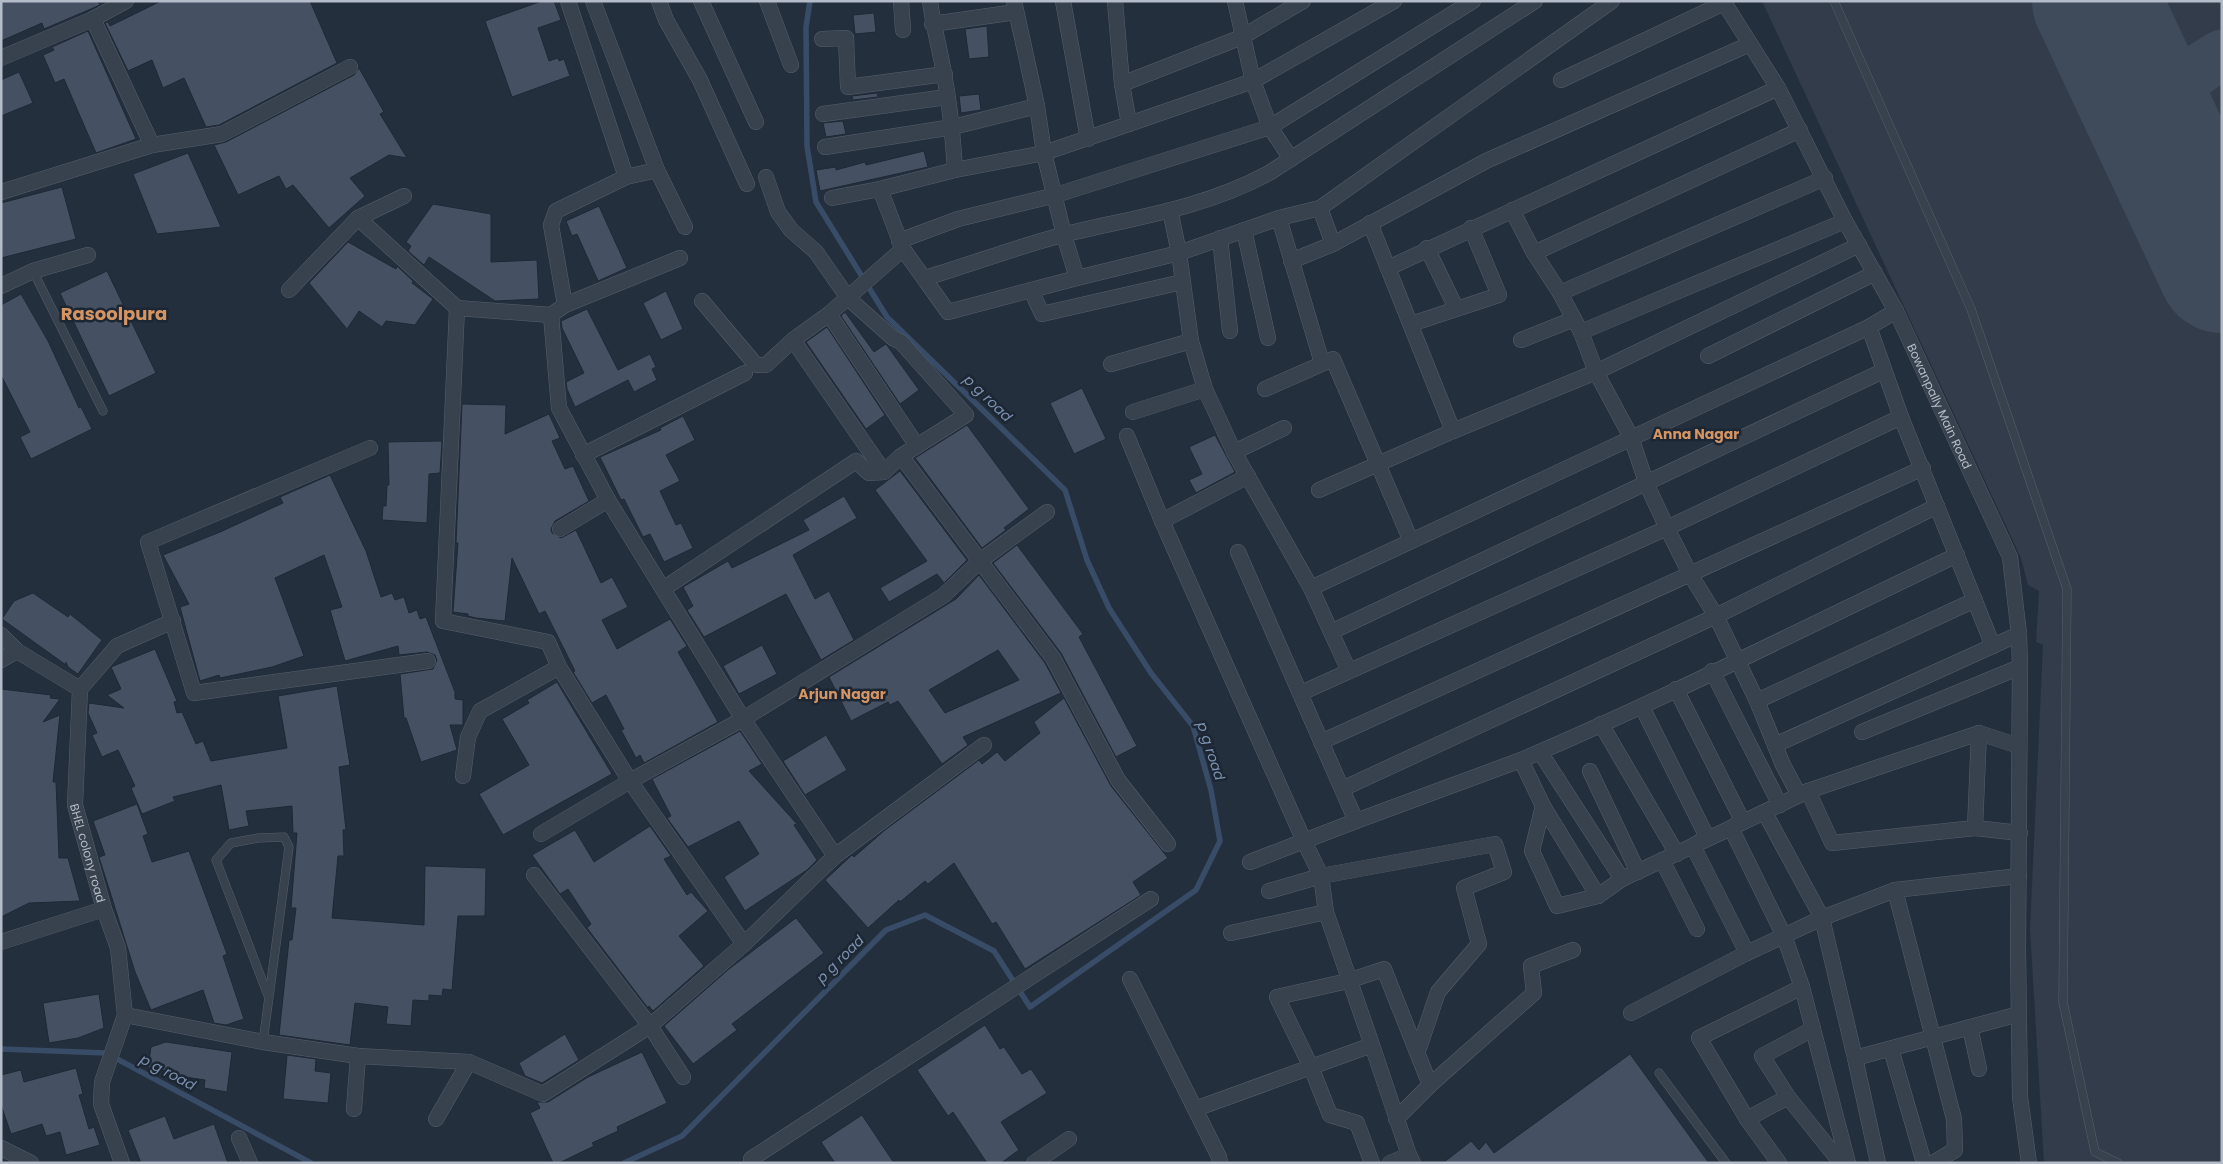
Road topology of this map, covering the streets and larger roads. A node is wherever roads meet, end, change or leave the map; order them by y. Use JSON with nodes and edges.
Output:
{"nodes":[{"id":1,"x":126,"y":1,"type":"edge"},
{"id":2,"x":568,"y":1,"type":"edge"},
{"id":3,"x":593,"y":1,"type":"edge"},
{"id":4,"x":659,"y":1,"type":"edge"},
{"id":5,"x":701,"y":1,"type":"edge"},
{"id":6,"x":767,"y":1,"type":"edge"},
{"id":7,"x":901,"y":1,"type":"edge"},
{"id":8,"x":930,"y":1,"type":"edge"},
{"id":9,"x":1063,"y":1,"type":"edge"},
{"id":10,"x":1116,"y":1,"type":"edge"},
{"id":11,"x":1235,"y":1,"type":"edge"},
{"id":12,"x":1303,"y":1,"type":"edge"},
{"id":13,"x":1394,"y":1,"type":"edge"},
{"id":14,"x":1473,"y":1,"type":"edge"},
{"id":15,"x":1535,"y":1,"type":"edge"},
{"id":16,"x":1612,"y":1,"type":"edge"},
{"id":17,"x":1723,"y":2,"type":"edge"},
{"id":18,"x":1015,"y":7,"type":"edge"},
{"id":19,"x":1280,"y":7,"type":"edge"},
{"id":20,"x":93,"y":18,"type":"junction"},
{"id":21,"x":932,"y":24,"type":"junction"},
{"id":22,"x":903,"y":30,"type":"dead end"},
{"id":23,"x":1242,"y":37,"type":"junction"},
{"id":24,"x":822,"y":39,"type":"dead end"},
{"id":25,"x":1750,"y":44,"type":"junction"},
{"id":26,"x":1,"y":58,"type":"edge"},
{"id":27,"x":791,"y":65,"type":"dead end"},
{"id":28,"x":350,"y":67,"type":"dead end"},
{"id":29,"x":944,"y":74,"type":"junction"},
{"id":30,"x":1561,"y":80,"type":"dead end"},
{"id":31,"x":1253,"y":81,"type":"junction"},
{"id":32,"x":1122,"y":84,"type":"junction"},
{"id":33,"x":1778,"y":88,"type":"junction"},
{"id":34,"x":947,"y":96,"type":"junction"},
{"id":35,"x":1037,"y":106,"type":"junction"},
{"id":36,"x":822,"y":114,"type":"dead end"},
{"id":37,"x":756,"y":122,"type":"dead end"},
{"id":38,"x":1129,"y":124,"type":"junction"},
{"id":39,"x":953,"y":127,"type":"junction"},
{"id":40,"x":1270,"y":127,"type":"junction"},
{"id":41,"x":1800,"y":130,"type":"junction"},
{"id":42,"x":1088,"y":139,"type":"junction"},
{"id":43,"x":152,"y":145,"type":"junction"},
{"id":44,"x":825,"y":147,"type":"dead end"},
{"id":45,"x":1044,"y":153,"type":"junction"},
{"id":46,"x":1291,"y":158,"type":"junction"},
{"id":47,"x":657,"y":170,"type":"junction"},
{"id":48,"x":955,"y":170,"type":"junction"},
{"id":49,"x":626,"y":177,"type":"junction"},
{"id":50,"x":766,"y":177,"type":"dead end"},
{"id":51,"x":1825,"y":178,"type":"junction"},
{"id":52,"x":747,"y":184,"type":"dead end"},
{"id":53,"x":880,"y":190,"type":"junction"},
{"id":54,"x":1,"y":192,"type":"edge"},
{"id":55,"x":1056,"y":195,"type":"junction"},
{"id":56,"x":404,"y":196,"type":"dead end"},
{"id":57,"x":832,"y":198,"type":"dead end"},
{"id":58,"x":1320,"y":208,"type":"junction"},
{"id":59,"x":1170,"y":210,"type":"junction"},
{"id":60,"x":1512,"y":210,"type":"junction"},
{"id":61,"x":358,"y":218,"type":"junction"},
{"id":62,"x":1278,"y":218,"type":"junction"},
{"id":63,"x":1845,"y":221,"type":"junction"},
{"id":64,"x":1370,"y":223,"type":"junction"},
{"id":65,"x":685,"y":227,"type":"dead end"},
{"id":66,"x":1471,"y":228,"type":"junction"},
{"id":67,"x":1244,"y":230,"type":"junction"},
{"id":68,"x":1064,"y":235,"type":"junction"},
{"id":69,"x":1220,"y":238,"type":"junction"},
{"id":70,"x":1333,"y":244,"type":"junction"},
{"id":71,"x":901,"y":245,"type":"junction"},
{"id":72,"x":1859,"y":245,"type":"junction"},
{"id":73,"x":1428,"y":248,"type":"junction"},
{"id":74,"x":1179,"y":253,"type":"junction"},
{"id":75,"x":1534,"y":253,"type":"junction"},
{"id":76,"x":88,"y":255,"type":"dead end"},
{"id":77,"x":680,"y":258,"type":"dead end"},
{"id":78,"x":1291,"y":261,"type":"junction"},
{"id":79,"x":1388,"y":268,"type":"junction"},
{"id":80,"x":1875,"y":273,"type":"junction"},
{"id":81,"x":925,"y":278,"type":"junction"},
{"id":82,"x":1077,"y":278,"type":"junction"},
{"id":83,"x":1182,"y":282,"type":"junction"},
{"id":84,"x":1,"y":286,"type":"edge"},
{"id":85,"x":288,"y":290,"type":"dead end"},
{"id":86,"x":1031,"y":290,"type":"junction"},
{"id":87,"x":1560,"y":293,"type":"junction"},
{"id":88,"x":850,"y":297,"type":"junction"},
{"id":89,"x":702,"y":301,"type":"dead end"},
{"id":90,"x":565,"y":305,"type":"junction"},
{"id":91,"x":456,"y":308,"type":"junction"},
{"id":92,"x":1456,"y":308,"type":"junction"},
{"id":93,"x":1896,"y":311,"type":"junction"},
{"id":94,"x":829,"y":314,"type":"junction"},
{"id":95,"x":551,"y":315,"type":"junction"},
{"id":96,"x":1411,"y":324,"type":"junction"},
{"id":97,"x":1577,"y":326,"type":"junction"},
{"id":98,"x":1869,"y":327,"type":"junction"},
{"id":99,"x":1230,"y":331,"type":"dead end"},
{"id":100,"x":1268,"y":338,"type":"dead end"},
{"id":101,"x":792,"y":340,"type":"junction"},
{"id":102,"x":1521,"y":340,"type":"dead end"},
{"id":103,"x":1191,"y":341,"type":"junction"},
{"id":104,"x":1708,"y":356,"type":"dead end"},
{"id":105,"x":1322,"y":363,"type":"junction"},
{"id":106,"x":1111,"y":364,"type":"dead end"},
{"id":107,"x":1883,"y":371,"type":"junction"},
{"id":108,"x":1596,"y":372,"type":"junction"},
{"id":109,"x":745,"y":373,"type":"dead end"},
{"id":110,"x":1205,"y":389,"type":"junction"},
{"id":111,"x":1265,"y":389,"type":"dead end"},
{"id":112,"x":1133,"y":412,"type":"dead end"},
{"id":113,"x":1901,"y":417,"type":"junction"},
{"id":114,"x":1284,"y":428,"type":"dead end"},
{"id":115,"x":1453,"y":431,"type":"junction"},
{"id":116,"x":1127,"y":436,"type":"dead end"},
{"id":117,"x":1631,"y":437,"type":"junction"},
{"id":118,"x":917,"y":446,"type":"junction"},
{"id":119,"x":370,"y":448,"type":"dead end"},
{"id":120,"x":1234,"y":452,"type":"junction"},
{"id":121,"x":583,"y":455,"type":"junction"},
{"id":122,"x":901,"y":456,"type":"junction"},
{"id":123,"x":1378,"y":465,"type":"junction"},
{"id":124,"x":1923,"y":468,"type":"junction"},
{"id":125,"x":884,"y":472,"type":"junction"},
{"id":126,"x":1248,"y":476,"type":"junction"},
{"id":127,"x":1647,"y":485,"type":"junction"},
{"id":128,"x":1319,"y":490,"type":"dead end"},
{"id":129,"x":608,"y":500,"type":"junction"},
{"id":130,"x":1937,"y":506,"type":"junction"},
{"id":131,"x":1047,"y":512,"type":"dead end"},
{"id":132,"x":1162,"y":521,"type":"junction"},
{"id":133,"x":1667,"y":528,"type":"junction"},
{"id":134,"x":560,"y":530,"type":"dead end"},
{"id":135,"x":1412,"y":541,"type":"junction"},
{"id":136,"x":1238,"y":552,"type":"dead end"},
{"id":137,"x":1958,"y":556,"type":"junction"},
{"id":138,"x":980,"y":561,"type":"junction"},
{"id":139,"x":1690,"y":574,"type":"junction"},
{"id":140,"x":1311,"y":588,"type":"junction"},
{"id":141,"x":663,"y":589,"type":"junction"},
{"id":142,"x":1974,"y":600,"type":"junction"},
{"id":143,"x":1716,"y":616,"type":"junction"},
{"id":144,"x":173,"y":621,"type":"junction"},
{"id":145,"x":1331,"y":632,"type":"junction"},
{"id":146,"x":2019,"y":634,"type":"junction"},
{"id":147,"x":1,"y":635,"type":"edge"},
{"id":148,"x":1993,"y":646,"type":"junction"},
{"id":149,"x":17,"y":651,"type":"junction"},
{"id":150,"x":1,"y":660,"type":"edge"},
{"id":151,"x":1736,"y":660,"type":"junction"},
{"id":152,"x":428,"y":661,"type":"dead end"},
{"id":153,"x":560,"y":667,"type":"junction"},
{"id":154,"x":2020,"y":667,"type":"junction"},
{"id":155,"x":1349,"y":671,"type":"junction"},
{"id":156,"x":1712,"y":672,"type":"junction"},
{"id":157,"x":80,"y":689,"type":"junction"},
{"id":158,"x":1676,"y":689,"type":"junction"},
{"id":159,"x":1300,"y":693,"type":"junction"},
{"id":160,"x":1757,"y":701,"type":"junction"},
{"id":161,"x":1642,"y":707,"type":"junction"},
{"id":162,"x":743,"y":719,"type":"junction"},
{"id":163,"x":1601,"y":724,"type":"junction"},
{"id":164,"x":1862,"y":732,"type":"dead end"},
{"id":165,"x":1979,"y":734,"type":"junction"},
{"id":166,"x":1321,"y":742,"type":"junction"},
{"id":167,"x":984,"y":745,"type":"dead end"},
{"id":168,"x":1775,"y":745,"type":"junction"},
{"id":169,"x":2019,"y":746,"type":"junction"},
{"id":170,"x":1540,"y":752,"type":"junction"},
{"id":171,"x":1521,"y":760,"type":"junction"},
{"id":172,"x":1590,"y":771,"type":"dead end"},
{"id":173,"x":463,"y":776,"type":"dead end"},
{"id":174,"x":630,"y":781,"type":"junction"},
{"id":175,"x":1342,"y":790,"type":"junction"},
{"id":176,"x":1808,"y":791,"type":"junction"},
{"id":177,"x":1543,"y":806,"type":"junction"},
{"id":178,"x":1780,"y":806,"type":"junction"},
{"id":179,"x":1765,"y":813,"type":"junction"},
{"id":180,"x":1356,"y":821,"type":"junction"},
{"id":181,"x":1730,"y":828,"type":"junction"},
{"id":182,"x":1975,"y":828,"type":"junction"},
{"id":183,"x":2020,"y":833,"type":"junction"},
{"id":184,"x":541,"y":834,"type":"dead end"},
{"id":185,"x":1304,"y":841,"type":"junction"},
{"id":186,"x":1168,"y":844,"type":"dead end"},
{"id":187,"x":1694,"y":846,"type":"junction"},
{"id":188,"x":1677,"y":854,"type":"junction"},
{"id":189,"x":835,"y":856,"type":"junction"},
{"id":190,"x":1662,"y":860,"type":"junction"},
{"id":191,"x":1250,"y":862,"type":"dead end"},
{"id":192,"x":1638,"y":872,"type":"junction"},
{"id":193,"x":534,"y":875,"type":"dead end"},
{"id":194,"x":1321,"y":876,"type":"junction"},
{"id":195,"x":2019,"y":876,"type":"junction"},
{"id":196,"x":1622,"y":880,"type":"junction"},
{"id":197,"x":1895,"y":890,"type":"junction"},
{"id":198,"x":1269,"y":891,"type":"dead end"},
{"id":199,"x":1598,"y":896,"type":"junction"},
{"id":200,"x":1151,"y":899,"type":"dead end"},
{"id":201,"x":104,"y":909,"type":"junction"},
{"id":202,"x":1326,"y":912,"type":"junction"},
{"id":203,"x":1822,"y":918,"type":"junction"},
{"id":204,"x":1696,"y":929,"type":"dead end"},
{"id":205,"x":1231,"y":933,"type":"dead end"},
{"id":206,"x":1784,"y":936,"type":"junction"},
{"id":207,"x":1,"y":942,"type":"edge"},
{"id":208,"x":744,"y":944,"type":"junction"},
{"id":209,"x":1573,"y":950,"type":"dead end"},
{"id":210,"x":1747,"y":953,"type":"junction"},
{"id":211,"x":1130,"y":978,"type":"dead end"},
{"id":212,"x":1348,"y":981,"type":"junction"},
{"id":213,"x":1802,"y":987,"type":"junction"},
{"id":214,"x":1631,"y":1013,"type":"dead end"},
{"id":215,"x":2019,"y":1014,"type":"junction"},
{"id":216,"x":125,"y":1015,"type":"junction"},
{"id":217,"x":650,"y":1026,"type":"junction"},
{"id":218,"x":1970,"y":1027,"type":"junction"},
{"id":219,"x":1813,"y":1028,"type":"junction"},
{"id":220,"x":1932,"y":1038,"type":"junction"},
{"id":221,"x":1372,"y":1045,"type":"junction"},
{"id":222,"x":1891,"y":1049,"type":"junction"},
{"id":223,"x":1418,"y":1051,"type":"junction"},
{"id":224,"x":358,"y":1056,"type":"junction"},
{"id":225,"x":1855,"y":1058,"type":"junction"},
{"id":226,"x":469,"y":1062,"type":"junction"},
{"id":227,"x":1311,"y":1067,"type":"junction"},
{"id":228,"x":1979,"y":1069,"type":"dead end"},
{"id":229,"x":683,"y":1077,"type":"dead end"},
{"id":230,"x":1430,"y":1085,"type":"junction"},
{"id":231,"x":1788,"y":1097,"type":"junction"},
{"id":232,"x":354,"y":1109,"type":"dead end"},
{"id":233,"x":1195,"y":1109,"type":"junction"},
{"id":234,"x":436,"y":1118,"type":"dead end"},
{"id":235,"x":1747,"y":1119,"type":"junction"},
{"id":236,"x":1396,"y":1120,"type":"junction"},
{"id":237,"x":239,"y":1138,"type":"dead end"},
{"id":238,"x":1069,"y":1139,"type":"dead end"},
{"id":239,"x":1,"y":1148,"type":"edge"},
{"id":240,"x":1411,"y":1159,"type":"edge"},
{"id":241,"x":32,"y":1163,"type":"edge"},
{"id":242,"x":122,"y":1163,"type":"edge"},
{"id":243,"x":250,"y":1163,"type":"edge"},
{"id":244,"x":753,"y":1163,"type":"edge"},
{"id":245,"x":1034,"y":1163,"type":"edge"},
{"id":246,"x":1220,"y":1163,"type":"edge"},
{"id":247,"x":1372,"y":1163,"type":"edge"},
{"id":248,"x":1390,"y":1163,"type":"edge"},
{"id":249,"x":1779,"y":1163,"type":"edge"},
{"id":250,"x":1841,"y":1163,"type":"edge"},
{"id":251,"x":1848,"y":1163,"type":"edge"},
{"id":252,"x":1878,"y":1163,"type":"edge"},
{"id":253,"x":1924,"y":1163,"type":"edge"},
{"id":254,"x":1933,"y":1163,"type":"edge"},
{"id":255,"x":2029,"y":1163,"type":"edge"}],
"edges":[{"from":1,"to":20,"type":"street"},
{"from":2,"to":49,"type":"street"},
{"from":3,"to":47,"type":"street"},
{"from":4,"to":52,"type":"street"},
{"from":5,"to":37,"type":"street"},
{"from":6,"to":27,"type":"street"},
{"from":7,"to":22,"type":"street"},
{"from":8,"to":21,"type":"street"},
{"from":9,"to":42,"type":"street"},
{"from":10,"to":32,"type":"street"},
{"from":11,"to":23,"type":"street"},
{"from":12,"to":19,"type":"street"},
{"from":13,"to":31,"type":"street"},
{"from":14,"to":40,"type":"street"},
{"from":15,"to":46,"type":"street"},
{"from":16,"to":58,"type":"street"},
{"from":17,"to":25,"type":"street","name":"Bowanpally Main Road"},
{"from":17,"to":30,"type":"street"},
{"from":18,"to":21,"type":"street"},
{"from":18,"to":35,"type":"street"},
{"from":19,"to":23,"type":"street"},
{"from":20,"to":26,"type":"street"},
{"from":20,"to":43,"type":"street"},
{"from":21,"to":29,"type":"street"},
{"from":23,"to":31,"type":"street"},
{"from":23,"to":32,"type":"street"},
{"from":24,"to":29,"type":"street"},
{"from":25,"to":33,"type":"street","name":"Bowanpally Main Road"},
{"from":25,"to":64,"type":"street"},
{"from":28,"to":43,"type":"street"},
{"from":29,"to":34,"type":"street"},
{"from":31,"to":38,"type":"street"},
{"from":31,"to":40,"type":"street"},
{"from":32,"to":38,"type":"street"},
{"from":33,"to":41,"type":"street","name":"Bowanpally Main Road"},
{"from":33,"to":60,"type":"street"},
{"from":34,"to":36,"type":"street"},
{"from":34,"to":39,"type":"street"},
{"from":35,"to":39,"type":"street"},
{"from":35,"to":45,"type":"street"},
{"from":38,"to":42,"type":"street"},
{"from":39,"to":44,"type":"street"},
{"from":39,"to":48,"type":"street"},
{"from":40,"to":46,"type":"street"},
{"from":40,"to":55,"type":"street"},
{"from":41,"to":51,"type":"street","name":"Bowanpally Main Road"},
{"from":41,"to":75,"type":"street"},
{"from":42,"to":45,"type":"street"},
{"from":43,"to":54,"type":"street"},
{"from":45,"to":48,"type":"street"},
{"from":45,"to":55,"type":"street"},
{"from":46,"to":59,"type":"street"},
{"from":47,"to":49,"type":"street"},
{"from":47,"to":65,"type":"street"},
{"from":48,"to":53,"type":"street"},
{"from":49,"to":90,"type":"street"},
{"from":50,"to":88,"type":"street"},
{"from":51,"to":63,"type":"street","name":"Bowanpally Main Road"},
{"from":51,"to":87,"type":"street"},
{"from":53,"to":57,"type":"street"},
{"from":53,"to":71,"type":"street"},
{"from":55,"to":68,"type":"street"},
{"from":55,"to":71,"type":"street"},
{"from":56,"to":61,"type":"street"},
{"from":58,"to":62,"type":"street"},
{"from":58,"to":70,"type":"street"},
{"from":59,"to":68,"type":"street"},
{"from":59,"to":74,"type":"street"},
{"from":60,"to":66,"type":"street"},
{"from":60,"to":75,"type":"street"},
{"from":61,"to":85,"type":"street"},
{"from":61,"to":91,"type":"street"},
{"from":62,"to":67,"type":"street"},
{"from":62,"to":78,"type":"street"},
{"from":63,"to":72,"type":"street","name":"Bowanpally Main Road"},
{"from":63,"to":97,"type":"street"},
{"from":64,"to":70,"type":"street"},
{"from":64,"to":79,"type":"street"},
{"from":66,"to":73,"type":"street"},
{"from":66,"to":92,"type":"street"},
{"from":67,"to":69,"type":"street"},
{"from":67,"to":100,"type":"street"},
{"from":68,"to":81,"type":"street"},
{"from":68,"to":82,"type":"street"},
{"from":69,"to":74,"type":"street"},
{"from":69,"to":99,"type":"street"},
{"from":70,"to":78,"type":"street"},
{"from":71,"to":81,"type":"street"},
{"from":71,"to":88,"type":"street"},
{"from":72,"to":80,"type":"street","name":"Bowanpally Main Road"},
{"from":72,"to":108,"type":"street"},
{"from":73,"to":79,"type":"street"},
{"from":73,"to":92,"type":"street"},
{"from":74,"to":82,"type":"street"},
{"from":74,"to":83,"type":"street"},
{"from":75,"to":87,"type":"street"},
{"from":76,"to":84,"type":"street"},
{"from":77,"to":90,"type":"street"},
{"from":78,"to":105,"type":"street"},
{"from":79,"to":96,"type":"street"},
{"from":80,"to":93,"type":"street","name":"Bowanpally Main Road"},
{"from":80,"to":104,"type":"street"},
{"from":81,"to":86,"type":"street"},
{"from":82,"to":86,"type":"street"},
{"from":83,"to":86,"type":"street"},
{"from":83,"to":103,"type":"street"},
{"from":87,"to":97,"type":"street"},
{"from":88,"to":94,"type":"street"},
{"from":88,"to":118,"type":"street"},
{"from":89,"to":101,"type":"street"},
{"from":90,"to":95,"type":"street"},
{"from":91,"to":95,"type":"street"},
{"from":91,"to":153,"type":"street"},
{"from":92,"to":96,"type":"street"},
{"from":93,"to":98,"type":"street"},
{"from":93,"to":146,"type":"street","name":"Bowanpally Main Road"},
{"from":94,"to":101,"type":"street"},
{"from":94,"to":118,"type":"street"},
{"from":95,"to":121,"type":"street"},
{"from":96,"to":115,"type":"street"},
{"from":97,"to":102,"type":"street"},
{"from":97,"to":108,"type":"street"},
{"from":98,"to":107,"type":"street"},
{"from":98,"to":117,"type":"street"},
{"from":101,"to":125,"type":"street"},
{"from":103,"to":106,"type":"street"},
{"from":103,"to":110,"type":"street"},
{"from":105,"to":111,"type":"street"},
{"from":105,"to":123,"type":"street"},
{"from":107,"to":113,"type":"street"},
{"from":107,"to":127,"type":"street"},
{"from":108,"to":115,"type":"street"},
{"from":108,"to":117,"type":"street"},
{"from":109,"to":121,"type":"street"},
{"from":110,"to":112,"type":"street"},
{"from":110,"to":120,"type":"street"},
{"from":113,"to":124,"type":"street"},
{"from":113,"to":133,"type":"street"},
{"from":114,"to":120,"type":"street"},
{"from":115,"to":123,"type":"street"},
{"from":116,"to":132,"type":"street"},
{"from":117,"to":127,"type":"street"},
{"from":117,"to":135,"type":"street"},
{"from":118,"to":122,"type":"street"},
{"from":119,"to":144,"type":"street"},
{"from":120,"to":126,"type":"street"},
{"from":121,"to":129,"type":"street"},
{"from":122,"to":125,"type":"street"},
{"from":122,"to":138,"type":"street"},
{"from":123,"to":128,"type":"street"},
{"from":123,"to":135,"type":"street"},
{"from":124,"to":130,"type":"street"},
{"from":124,"to":139,"type":"street"},
{"from":125,"to":141,"type":"street"},
{"from":126,"to":132,"type":"street"},
{"from":126,"to":140,"type":"street"},
{"from":127,"to":133,"type":"street"},
{"from":127,"to":145,"type":"street"},
{"from":129,"to":134,"type":"street"},
{"from":129,"to":141,"type":"street"},
{"from":130,"to":137,"type":"street"},
{"from":130,"to":143,"type":"street"},
{"from":131,"to":138,"type":"street"},
{"from":132,"to":185,"type":"street"},
{"from":133,"to":139,"type":"street"},
{"from":133,"to":155,"type":"street"},
{"from":135,"to":140,"type":"street"},
{"from":136,"to":159,"type":"street"},
{"from":137,"to":142,"type":"street"},
{"from":137,"to":151,"type":"street"},
{"from":138,"to":162,"type":"street"},
{"from":138,"to":186,"type":"street"},
{"from":139,"to":143,"type":"street"},
{"from":139,"to":166,"type":"street"},
{"from":140,"to":145,"type":"street"},
{"from":141,"to":162,"type":"street"},
{"from":142,"to":148,"type":"street"},
{"from":142,"to":160,"type":"street"},
{"from":143,"to":151,"type":"street"},
{"from":143,"to":175,"type":"street"},
{"from":144,"to":152,"type":"street"},
{"from":144,"to":157,"type":"street"},
{"from":145,"to":155,"type":"street"},
{"from":146,"to":148,"type":"street"},
{"from":146,"to":154,"type":"street","name":"Bowanpally Main Road"},
{"from":147,"to":149,"type":"street"},
{"from":148,"to":168,"type":"street"},
{"from":149,"to":150,"type":"street"},
{"from":149,"to":157,"type":"street"},
{"from":151,"to":156,"type":"street"},
{"from":151,"to":160,"type":"street"},
{"from":153,"to":173,"type":"street"},
{"from":153,"to":174,"type":"street"},
{"from":154,"to":164,"type":"street"},
{"from":154,"to":169,"type":"street","name":"Bowanpally Main Road"},
{"from":155,"to":159,"type":"street"},
{"from":156,"to":158,"type":"street"},
{"from":156,"to":178,"type":"street"},
{"from":157,"to":201,"type":"street","name":"BHEL colony road"},
{"from":158,"to":161,"type":"street"},
{"from":158,"to":181,"type":"street"},
{"from":159,"to":166,"type":"street"},
{"from":160,"to":168,"type":"street"},
{"from":161,"to":163,"type":"street"},
{"from":161,"to":187,"type":"street"},
{"from":162,"to":174,"type":"street"},
{"from":162,"to":189,"type":"street"},
{"from":163,"to":170,"type":"street"},
{"from":163,"to":188,"type":"street"},
{"from":165,"to":169,"type":"street"},
{"from":165,"to":176,"type":"street"},
{"from":165,"to":182,"type":"street"},
{"from":166,"to":175,"type":"street"},
{"from":167,"to":189,"type":"street"},
{"from":168,"to":176,"type":"street"},
{"from":169,"to":183,"type":"street","name":"Bowanpally Main Road"},
{"from":170,"to":171,"type":"street"},
{"from":170,"to":196,"type":"street"},
{"from":171,"to":177,"type":"street"},
{"from":171,"to":180,"type":"street"},
{"from":172,"to":192,"type":"street"},
{"from":174,"to":184,"type":"street"},
{"from":174,"to":208,"type":"street"},
{"from":175,"to":180,"type":"street"},
{"from":176,"to":178,"type":"street"},
{"from":176,"to":182,"type":"street"},
{"from":177,"to":199,"type":"street"},
{"from":177,"to":199,"type":"street"},
{"from":178,"to":179,"type":"street"},
{"from":179,"to":181,"type":"street"},
{"from":179,"to":203,"type":"street"},
{"from":180,"to":185,"type":"street"},
{"from":181,"to":187,"type":"street"},
{"from":181,"to":206,"type":"street"},
{"from":182,"to":183,"type":"street"},
{"from":183,"to":195,"type":"street","name":"Bowanpally Main Road"},
{"from":185,"to":191,"type":"street"},
{"from":185,"to":194,"type":"street"},
{"from":187,"to":188,"type":"street"},
{"from":187,"to":210,"type":"street"},
{"from":188,"to":190,"type":"street"},
{"from":189,"to":208,"type":"street"},
{"from":190,"to":192,"type":"street"},
{"from":190,"to":204,"type":"street"},
{"from":192,"to":196,"type":"street"},
{"from":193,"to":217,"type":"street"},
{"from":194,"to":198,"type":"street"},
{"from":194,"to":202,"type":"street"},
{"from":194,"to":223,"type":"street"},
{"from":195,"to":197,"type":"street"},
{"from":195,"to":215,"type":"street","name":"Bowanpally Main Road"},
{"from":196,"to":199,"type":"street"},
{"from":197,"to":203,"type":"street"},
{"from":197,"to":220,"type":"street"},
{"from":200,"to":244,"type":"street"},
{"from":201,"to":207,"type":"street"},
{"from":201,"to":216,"type":"street","name":"BHEL colony road"},
{"from":202,"to":205,"type":"street"},
{"from":202,"to":212,"type":"street"},
{"from":203,"to":206,"type":"street"},
{"from":203,"to":225,"type":"street"},
{"from":206,"to":210,"type":"street"},
{"from":206,"to":213,"type":"street"},
{"from":208,"to":217,"type":"street"},
{"from":209,"to":230,"type":"street"},
{"from":210,"to":214,"type":"street"},
{"from":211,"to":233,"type":"street"},
{"from":212,"to":221,"type":"street"},
{"from":212,"to":223,"type":"street"},
{"from":212,"to":227,"type":"street"},
{"from":213,"to":219,"type":"street"},
{"from":213,"to":235,"type":"street"},
{"from":215,"to":218,"type":"street"},
{"from":215,"to":255,"type":"street","name":"Bowanpally Main Road"},
{"from":216,"to":224,"type":"street"},
{"from":216,"to":242,"type":"street"},
{"from":217,"to":226,"type":"street"},
{"from":217,"to":229,"type":"street"},
{"from":218,"to":220,"type":"street"},
{"from":218,"to":228,"type":"street"},
{"from":219,"to":231,"type":"street"},
{"from":219,"to":251,"type":"street"},
{"from":220,"to":222,"type":"street"},
{"from":220,"to":254,"type":"street"},
{"from":221,"to":227,"type":"street"},
{"from":221,"to":236,"type":"street"},
{"from":222,"to":225,"type":"street"},
{"from":222,"to":253,"type":"street"},
{"from":223,"to":230,"type":"street"},
{"from":224,"to":226,"type":"street"},
{"from":224,"to":232,"type":"street"},
{"from":225,"to":252,"type":"street"},
{"from":226,"to":234,"type":"street"},
{"from":227,"to":233,"type":"street"},
{"from":227,"to":247,"type":"street"},
{"from":230,"to":236,"type":"street"},
{"from":231,"to":235,"type":"street"},
{"from":231,"to":250,"type":"street"},
{"from":233,"to":246,"type":"street"},
{"from":235,"to":249,"type":"street"},
{"from":236,"to":240,"type":"street"},
{"from":237,"to":243,"type":"street"},
{"from":238,"to":245,"type":"street"},
{"from":239,"to":241,"type":"street"},
{"from":240,"to":248,"type":"street"}]}
